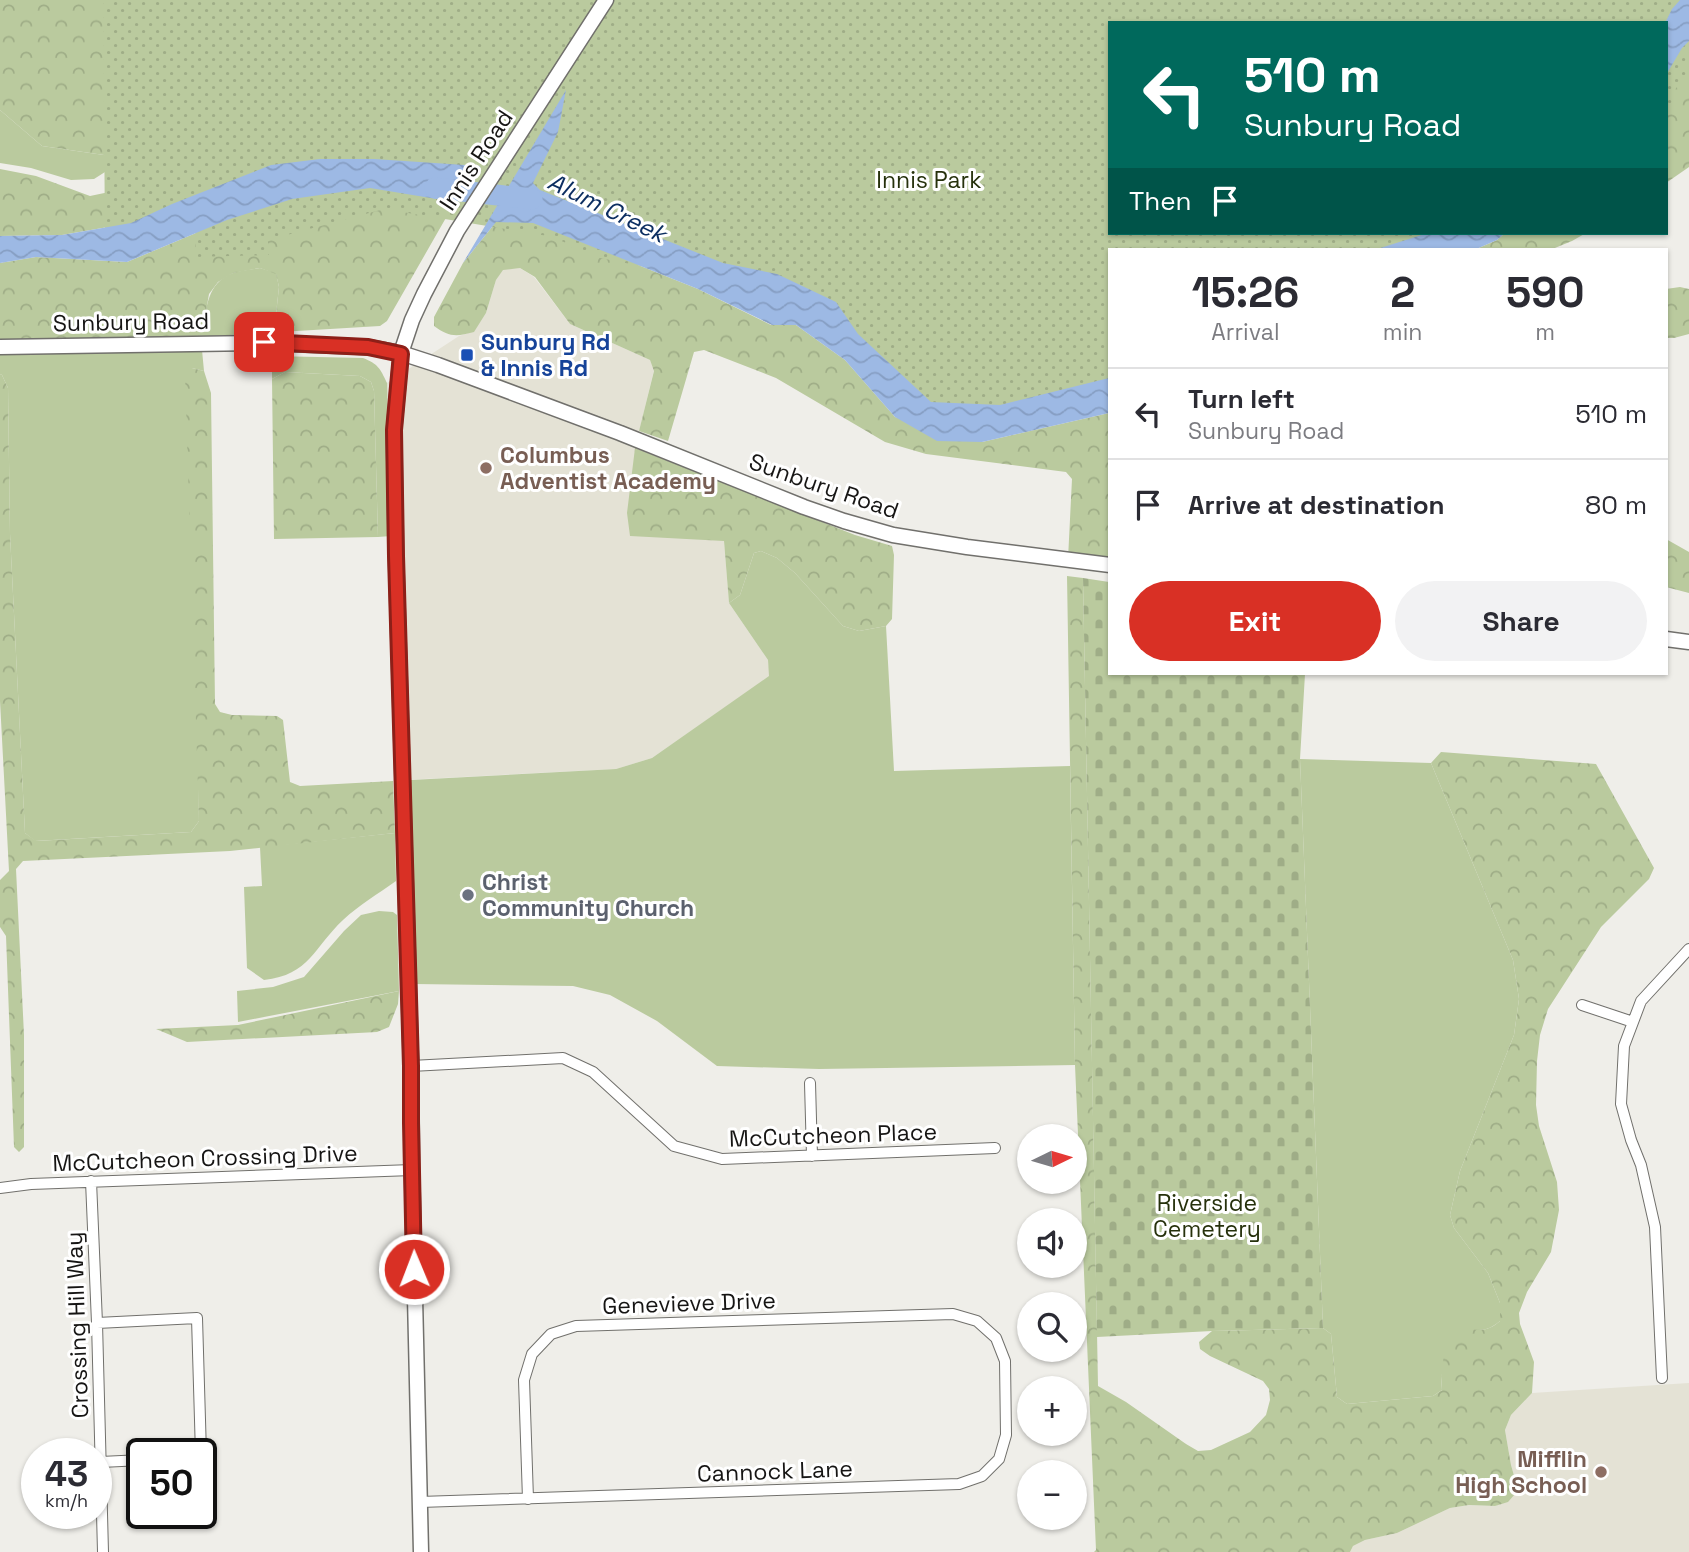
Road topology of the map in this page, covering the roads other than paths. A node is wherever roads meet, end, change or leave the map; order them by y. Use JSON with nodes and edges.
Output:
{"nodes":[{"id":1,"x":606,"y":0,"type":"edge"},
{"id":2,"x":0,"y":347,"type":"edge"},
{"id":3,"x":401,"y":354,"type":"junction"},
{"id":4,"x":1108,"y":565,"type":"edge"},
{"id":5,"x":1668,"y":639,"type":"edge"},
{"id":6,"x":1689,"y":642,"type":"edge"},
{"id":7,"x":1689,"y":949,"type":"edge"},
{"id":8,"x":1582,"y":1004,"type":"dead end"},
{"id":9,"x":1633,"y":1022,"type":"junction"},
{"id":10,"x":411,"y":1066,"type":"junction"},
{"id":11,"x":810,"y":1083,"type":"dead end"},
{"id":12,"x":995,"y":1148,"type":"dead end"},
{"id":13,"x":813,"y":1156,"type":"junction"},
{"id":14,"x":412,"y":1170,"type":"junction"},
{"id":15,"x":91,"y":1181,"type":"junction"},
{"id":16,"x":0,"y":1188,"type":"edge"},
{"id":17,"x":97,"y":1323,"type":"junction"},
{"id":18,"x":996,"y":1338,"type":"joint"},
{"id":19,"x":1662,"y":1378,"type":"dead end"},
{"id":20,"x":100,"y":1438,"type":"edge"},
{"id":21,"x":201,"y":1438,"type":"edge"},
{"id":22,"x":528,"y":1499,"type":"junction"},
{"id":23,"x":420,"y":1502,"type":"junction"},
{"id":24,"x":102,"y":1529,"type":"edge"},
{"id":25,"x":103,"y":1552,"type":"edge"},
{"id":26,"x":421,"y":1552,"type":"edge"}],
"edges":[{"from":1,"to":3,"type":"main road","name":"Innis Road"},
{"from":2,"to":3,"type":"main road","name":"Sunbury Road"},
{"from":3,"to":4,"type":"main road","name":"Sunbury Road"},
{"from":3,"to":10,"type":"main road","name":"Innis Road"},
{"from":5,"to":6,"type":"main road"},
{"from":7,"to":9,"type":"street"},
{"from":8,"to":9,"type":"street"},
{"from":9,"to":19,"type":"street"},
{"from":10,"to":13,"type":"street","name":"McCutcheon Place"},
{"from":10,"to":14,"type":"main road","name":"Innis Road"},
{"from":11,"to":13,"type":"street"},
{"from":12,"to":13,"type":"street","name":"McCutcheon Place"},
{"from":14,"to":15,"type":"street","name":"McCutcheon Crossing Drive"},
{"from":14,"to":23,"type":"main road","name":"Innis Road"},
{"from":15,"to":16,"type":"street","name":"McCutcheon Crossing Drive"},
{"from":15,"to":17,"type":"street","name":"Crossing Hill Way"},
{"from":17,"to":20,"type":"street","name":"Crossing Hill Way"},
{"from":17,"to":21,"type":"street"},
{"from":18,"to":22,"type":"street","name":"Cannock Lane"},
{"from":18,"to":22,"type":"street","name":"Genevieve Drive"},
{"from":22,"to":23,"type":"street","name":"Cannock Lane"},
{"from":23,"to":26,"type":"main road","name":"Innis Road"},
{"from":24,"to":25,"type":"street","name":"Crossing Hill Way"}]}
